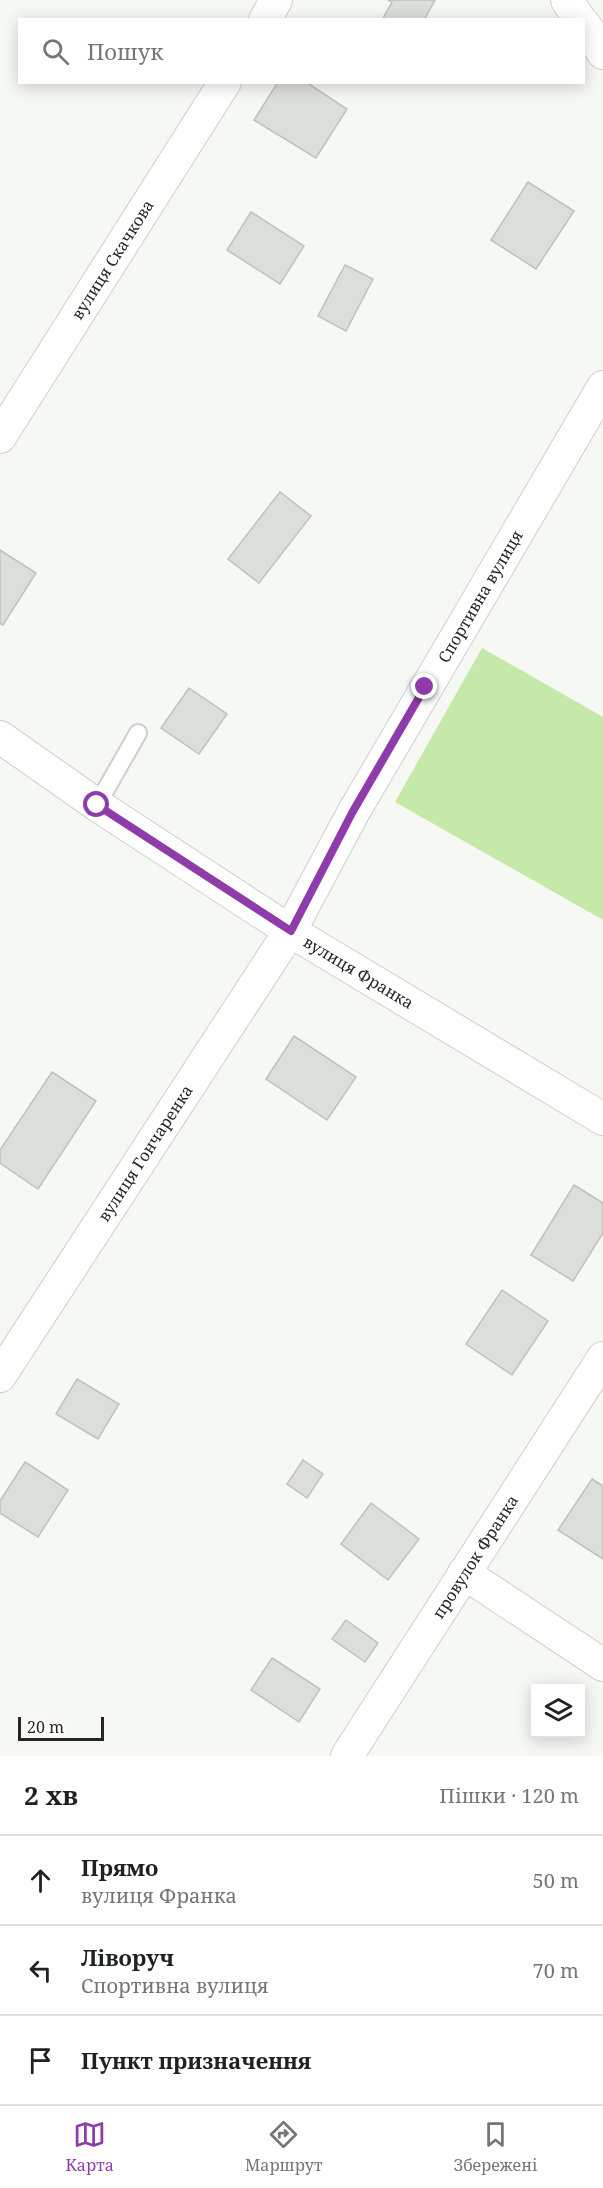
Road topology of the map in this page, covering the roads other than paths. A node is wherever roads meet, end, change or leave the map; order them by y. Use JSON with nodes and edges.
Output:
{"nodes":[{"id":1,"x":276,"y":0,"type":"edge"},
{"id":2,"x":567,"y":0,"type":"edge"},
{"id":3,"x":265,"y":18,"type":"edge"},
{"id":4,"x":579,"y":18,"type":"edge"},
{"id":5,"x":585,"y":26,"type":"edge"},
{"id":6,"x":603,"y":53,"type":"edge"},
{"id":7,"x":224,"y":84,"type":"edge"},
{"id":8,"x":603,"y":387,"type":"edge"},
{"id":9,"x":0,"y":437,"type":"edge"},
{"id":10,"x":138,"y":733,"type":"dead end"},
{"id":11,"x":0,"y":737,"type":"edge"},
{"id":12,"x":97,"y":805,"type":"junction"},
{"id":13,"x":291,"y":931,"type":"junction"},
{"id":14,"x":603,"y":1119,"type":"edge"},
{"id":15,"x":603,"y":1358,"type":"edge"},
{"id":16,"x":0,"y":1376,"type":"edge"},
{"id":17,"x":464,"y":1573,"type":"junction"},
{"id":18,"x":603,"y":1665,"type":"edge"},
{"id":19,"x":347,"y":1756,"type":"edge"}],
"edges":[{"from":1,"to":3,"type":"street"},
{"from":2,"to":4,"type":"street"},
{"from":5,"to":6,"type":"street"},
{"from":7,"to":9,"type":"street","name":"вулиця Скачкова"},
{"from":8,"to":13,"type":"street","name":"Спортивна вулиця"},
{"from":10,"to":12,"type":"lane"},
{"from":11,"to":12,"type":"street","name":"вулиця Франка"},
{"from":12,"to":13,"type":"street","name":"вулиця Франка"},
{"from":13,"to":14,"type":"street","name":"вулиця Франка"},
{"from":13,"to":16,"type":"street","name":"вулиця Гончаренка"},
{"from":15,"to":17,"type":"street","name":"провулок Франка"},
{"from":17,"to":18,"type":"street"},
{"from":17,"to":19,"type":"street","name":"провулок Франка"}]}
